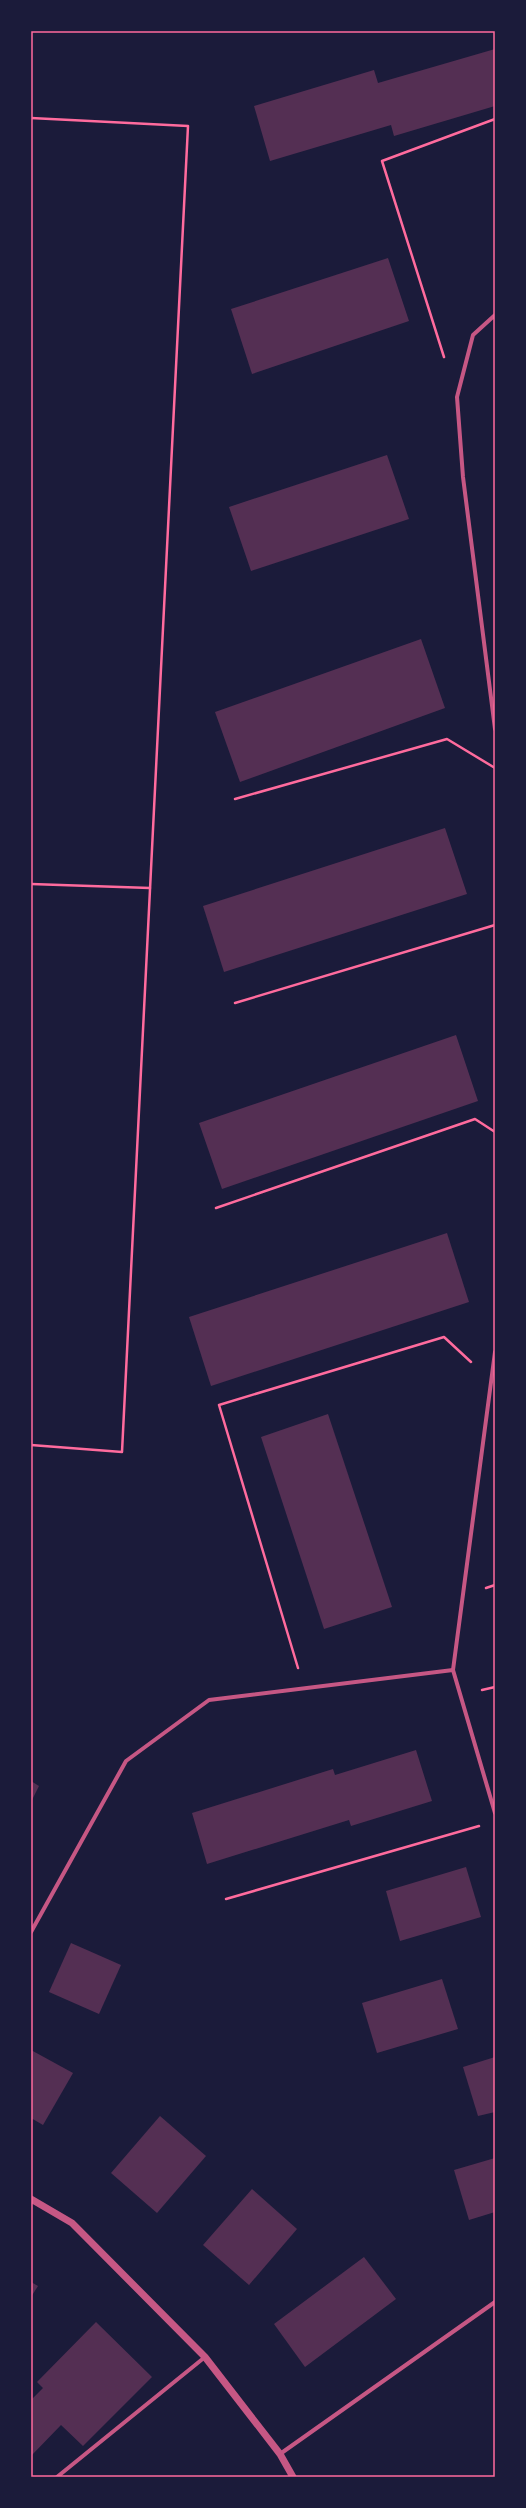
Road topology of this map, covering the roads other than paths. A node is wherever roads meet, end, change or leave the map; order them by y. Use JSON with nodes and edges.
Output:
{"nodes":[{"id":1,"x":495,"y":315,"type":"edge"},
{"id":2,"x":495,"y":729,"type":"edge"},
{"id":3,"x":495,"y":1352,"type":"edge"},
{"id":4,"x":453,"y":1670,"type":"junction"},
{"id":5,"x":495,"y":1813,"type":"edge"},
{"id":6,"x":31,"y":1932,"type":"edge"},
{"id":7,"x":31,"y":2199,"type":"edge"},
{"id":8,"x":495,"y":2302,"type":"edge"},
{"id":9,"x":205,"y":2357,"type":"junction"},
{"id":10,"x":280,"y":2454,"type":"junction"},
{"id":11,"x":57,"y":2477,"type":"edge"},
{"id":12,"x":293,"y":2477,"type":"edge"}],
"edges":[{"from":1,"to":2,"type":"street"},
{"from":3,"to":4,"type":"street"},
{"from":4,"to":5,"type":"street"},
{"from":4,"to":6,"type":"street"},
{"from":7,"to":9,"type":"street"},
{"from":8,"to":10,"type":"street"},
{"from":9,"to":10,"type":"street"},
{"from":9,"to":11,"type":"street"},
{"from":10,"to":12,"type":"street"}]}
